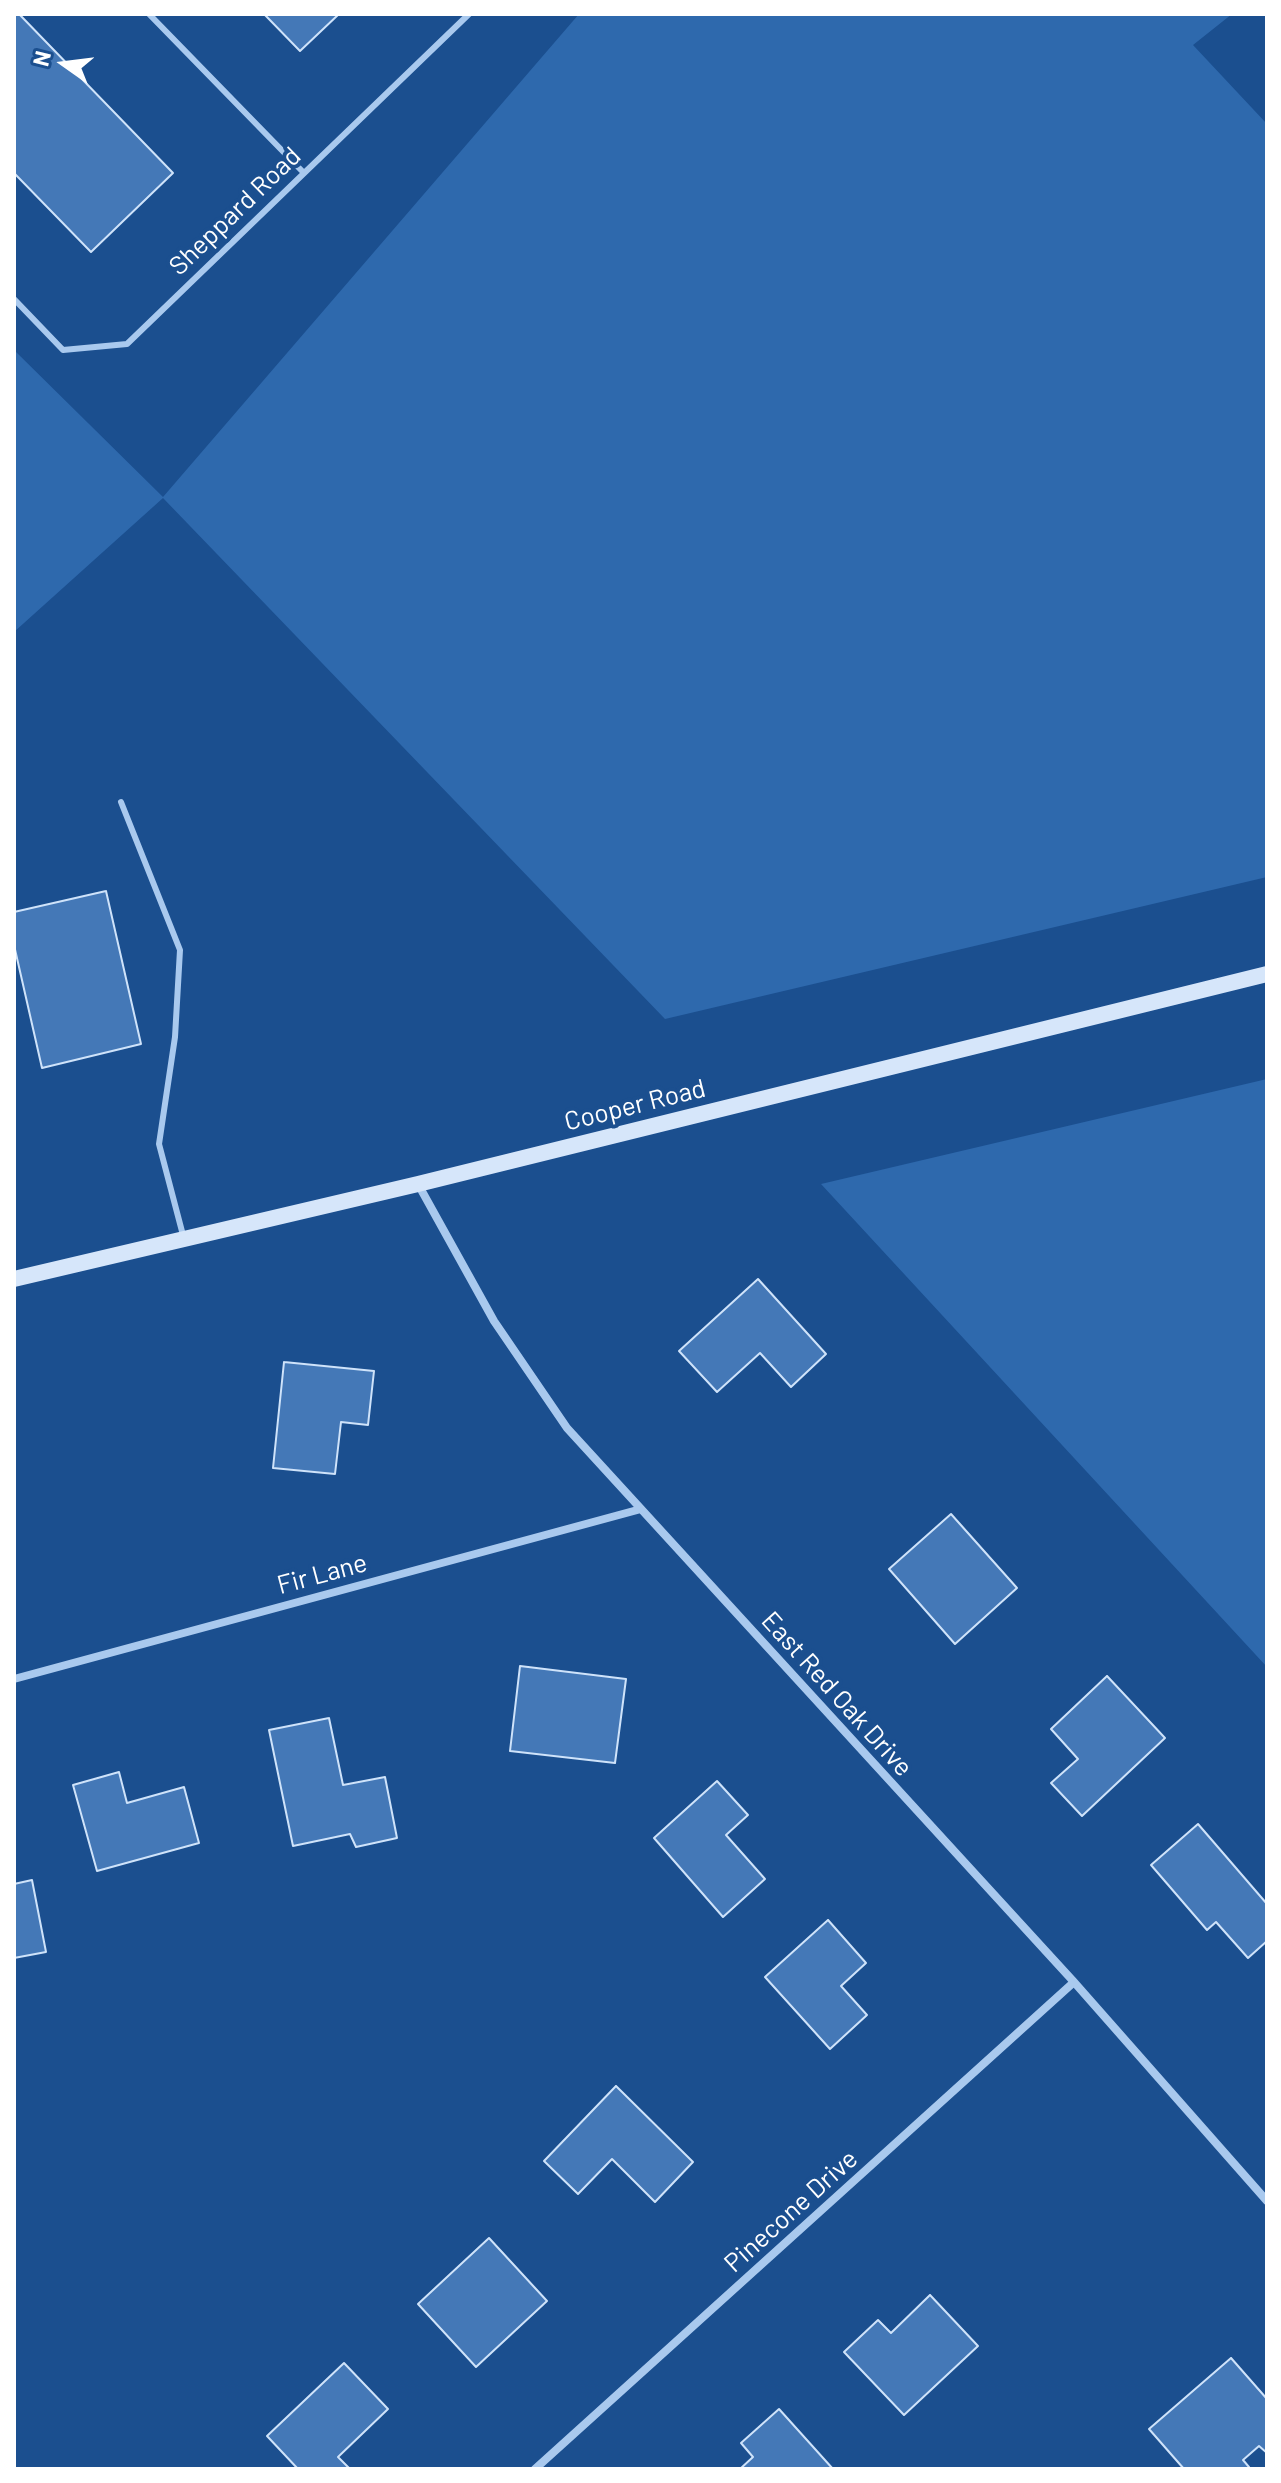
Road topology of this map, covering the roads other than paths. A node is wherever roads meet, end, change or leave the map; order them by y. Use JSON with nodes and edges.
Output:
{"nodes":[{"id":1,"x":149,"y":14,"type":"edge"},
{"id":2,"x":469,"y":14,"type":"edge"},
{"id":3,"x":303,"y":172,"type":"junction"},
{"id":4,"x":14,"y":299,"type":"edge"},
{"id":5,"x":121,"y":802,"type":"dead end"},
{"id":6,"x":1267,"y":974,"type":"edge"},
{"id":7,"x":418,"y":1184,"type":"junction"},
{"id":8,"x":184,"y":1239,"type":"junction"},
{"id":9,"x":14,"y":1279,"type":"edge"},
{"id":10,"x":641,"y":1509,"type":"junction"},
{"id":11,"x":14,"y":1679,"type":"edge"},
{"id":12,"x":1074,"y":1982,"type":"junction"},
{"id":13,"x":1267,"y":2201,"type":"edge"},
{"id":14,"x":535,"y":2469,"type":"edge"}],
"edges":[{"from":1,"to":3,"type":"lane"},
{"from":2,"to":3,"type":"lane","name":"Sheppard Road"},
{"from":3,"to":4,"type":"lane","name":"Sheppard Road"},
{"from":5,"to":8,"type":"lane"},
{"from":6,"to":7,"type":"street","name":"Cooper Road"},
{"from":7,"to":8,"type":"street","name":"Cooper Road"},
{"from":7,"to":10,"type":"street","name":"East Red Oak Drive"},
{"from":8,"to":9,"type":"street","name":"Cooper Road"},
{"from":10,"to":11,"type":"street","name":"Fir Lane"},
{"from":10,"to":12,"type":"street","name":"East Red Oak Drive"},
{"from":12,"to":13,"type":"street","name":"East Red Oak Drive"},
{"from":12,"to":14,"type":"street","name":"Pinecone Drive"}]}
